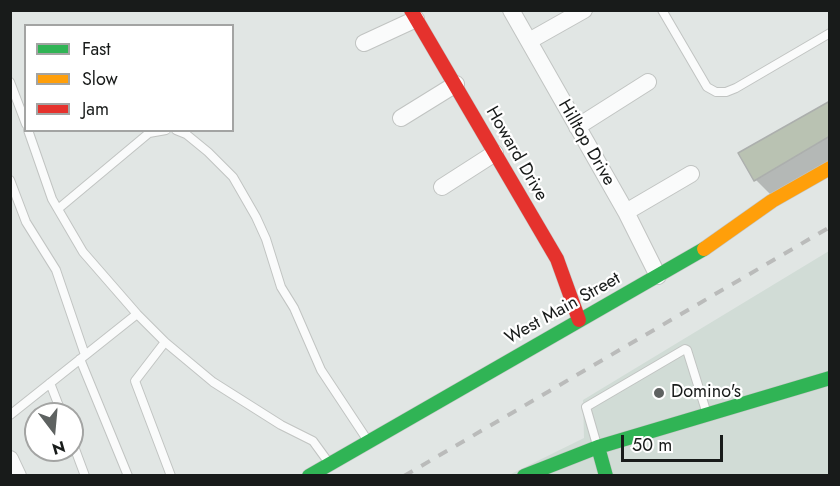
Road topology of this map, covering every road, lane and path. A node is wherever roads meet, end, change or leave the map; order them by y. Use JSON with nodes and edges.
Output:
{"nodes":[{"id":1,"x":511,"y":10,"type":"edge"},
{"id":2,"x":584,"y":10,"type":"edge"},
{"id":3,"x":662,"y":10,"type":"edge"},
{"id":4,"x":414,"y":15,"type":"edge"},
{"id":5,"x":830,"y":33,"type":"edge"},
{"id":6,"x":529,"y":41,"type":"junction"},
{"id":7,"x":364,"y":43,"type":"dead end"},
{"id":8,"x":10,"y":82,"type":"edge"},
{"id":9,"x":648,"y":82,"type":"dead end"},
{"id":10,"x":456,"y":84,"type":"junction"},
{"id":11,"x":401,"y":118,"type":"dead end"},
{"id":12,"x":24,"y":119,"type":"edge"},
{"id":13,"x":577,"y":127,"type":"junction"},
{"id":14,"x":29,"y":132,"type":"edge"},
{"id":15,"x":155,"y":132,"type":"edge"},
{"id":16,"x":181,"y":132,"type":"edge"},
{"id":17,"x":495,"y":153,"type":"junction"},
{"id":18,"x":830,"y":168,"type":"edge"},
{"id":19,"x":691,"y":174,"type":"dead end"},
{"id":20,"x":10,"y":180,"type":"edge"},
{"id":21,"x":442,"y":187,"type":"dead end"},
{"id":22,"x":58,"y":209,"type":"junction"},
{"id":23,"x":626,"y":212,"type":"junction"},
{"id":24,"x":658,"y":276,"type":"junction"},
{"id":25,"x":137,"y":314,"type":"junction"},
{"id":26,"x":579,"y":320,"type":"junction"},
{"id":27,"x":165,"y":342,"type":"junction"},
{"id":28,"x":83,"y":357,"type":"junction"},
{"id":29,"x":830,"y":378,"type":"edge"},
{"id":30,"x":50,"y":382,"type":"junction"},
{"id":31,"x":58,"y":402,"type":"edge"},
{"id":32,"x":11,"y":412,"type":"edge"},
{"id":33,"x":707,"y":414,"type":"junction"},
{"id":34,"x":369,"y":442,"type":"junction"},
{"id":35,"x":598,"y":447,"type":"junction"},
{"id":36,"x":329,"y":464,"type":"junction"},
{"id":37,"x":549,"y":470,"type":"edge"},
{"id":38,"x":128,"y":476,"type":"edge"},
{"id":39,"x":171,"y":476,"type":"edge"},
{"id":40,"x":309,"y":476,"type":"edge"},
{"id":41,"x":524,"y":476,"type":"edge"},
{"id":42,"x":606,"y":476,"type":"edge"}],
"edges":[{"from":1,"to":6,"type":"street","name":"Hilltop Drive"},
{"from":2,"to":6,"type":"street"},
{"from":3,"to":5,"type":"lane"},
{"from":4,"to":7,"type":"street"},
{"from":4,"to":10,"type":"street","name":"Howard Drive"},
{"from":6,"to":13,"type":"street","name":"Hilltop Drive"},
{"from":8,"to":12,"type":"lane"},
{"from":9,"to":13,"type":"street"},
{"from":10,"to":11,"type":"street"},
{"from":10,"to":17,"type":"street","name":"Howard Drive"},
{"from":13,"to":23,"type":"street","name":"Hilltop Drive"},
{"from":14,"to":22,"type":"lane"},
{"from":15,"to":22,"type":"lane"},
{"from":16,"to":34,"type":"lane"},
{"from":17,"to":21,"type":"street"},
{"from":17,"to":26,"type":"street","name":"Howard Drive"},
{"from":18,"to":24,"type":"street","name":"West Main Street"},
{"from":19,"to":23,"type":"street"},
{"from":20,"to":28,"type":"lane"},
{"from":22,"to":25,"type":"lane"},
{"from":23,"to":24,"type":"street","name":"Hilltop Drive"},
{"from":24,"to":26,"type":"street","name":"West Main Street"},
{"from":25,"to":27,"type":"lane"},
{"from":25,"to":28,"type":"lane"},
{"from":26,"to":34,"type":"street","name":"West Main Street"},
{"from":27,"to":36,"type":"lane"},
{"from":27,"to":39,"type":"lane"},
{"from":28,"to":30,"type":"lane"},
{"from":28,"to":38,"type":"lane"},
{"from":29,"to":33,"type":"street"},
{"from":30,"to":31,"type":"lane"},
{"from":30,"to":32,"type":"lane"},
{"from":33,"to":35,"type":"street"},
{"from":33,"to":35,"type":"lane"},
{"from":34,"to":36,"type":"street","name":"West Main Street"},
{"from":35,"to":37,"type":"street"},
{"from":35,"to":42,"type":"street"},
{"from":36,"to":40,"type":"street","name":"West Main Street"},
{"from":37,"to":41,"type":"street"}]}
